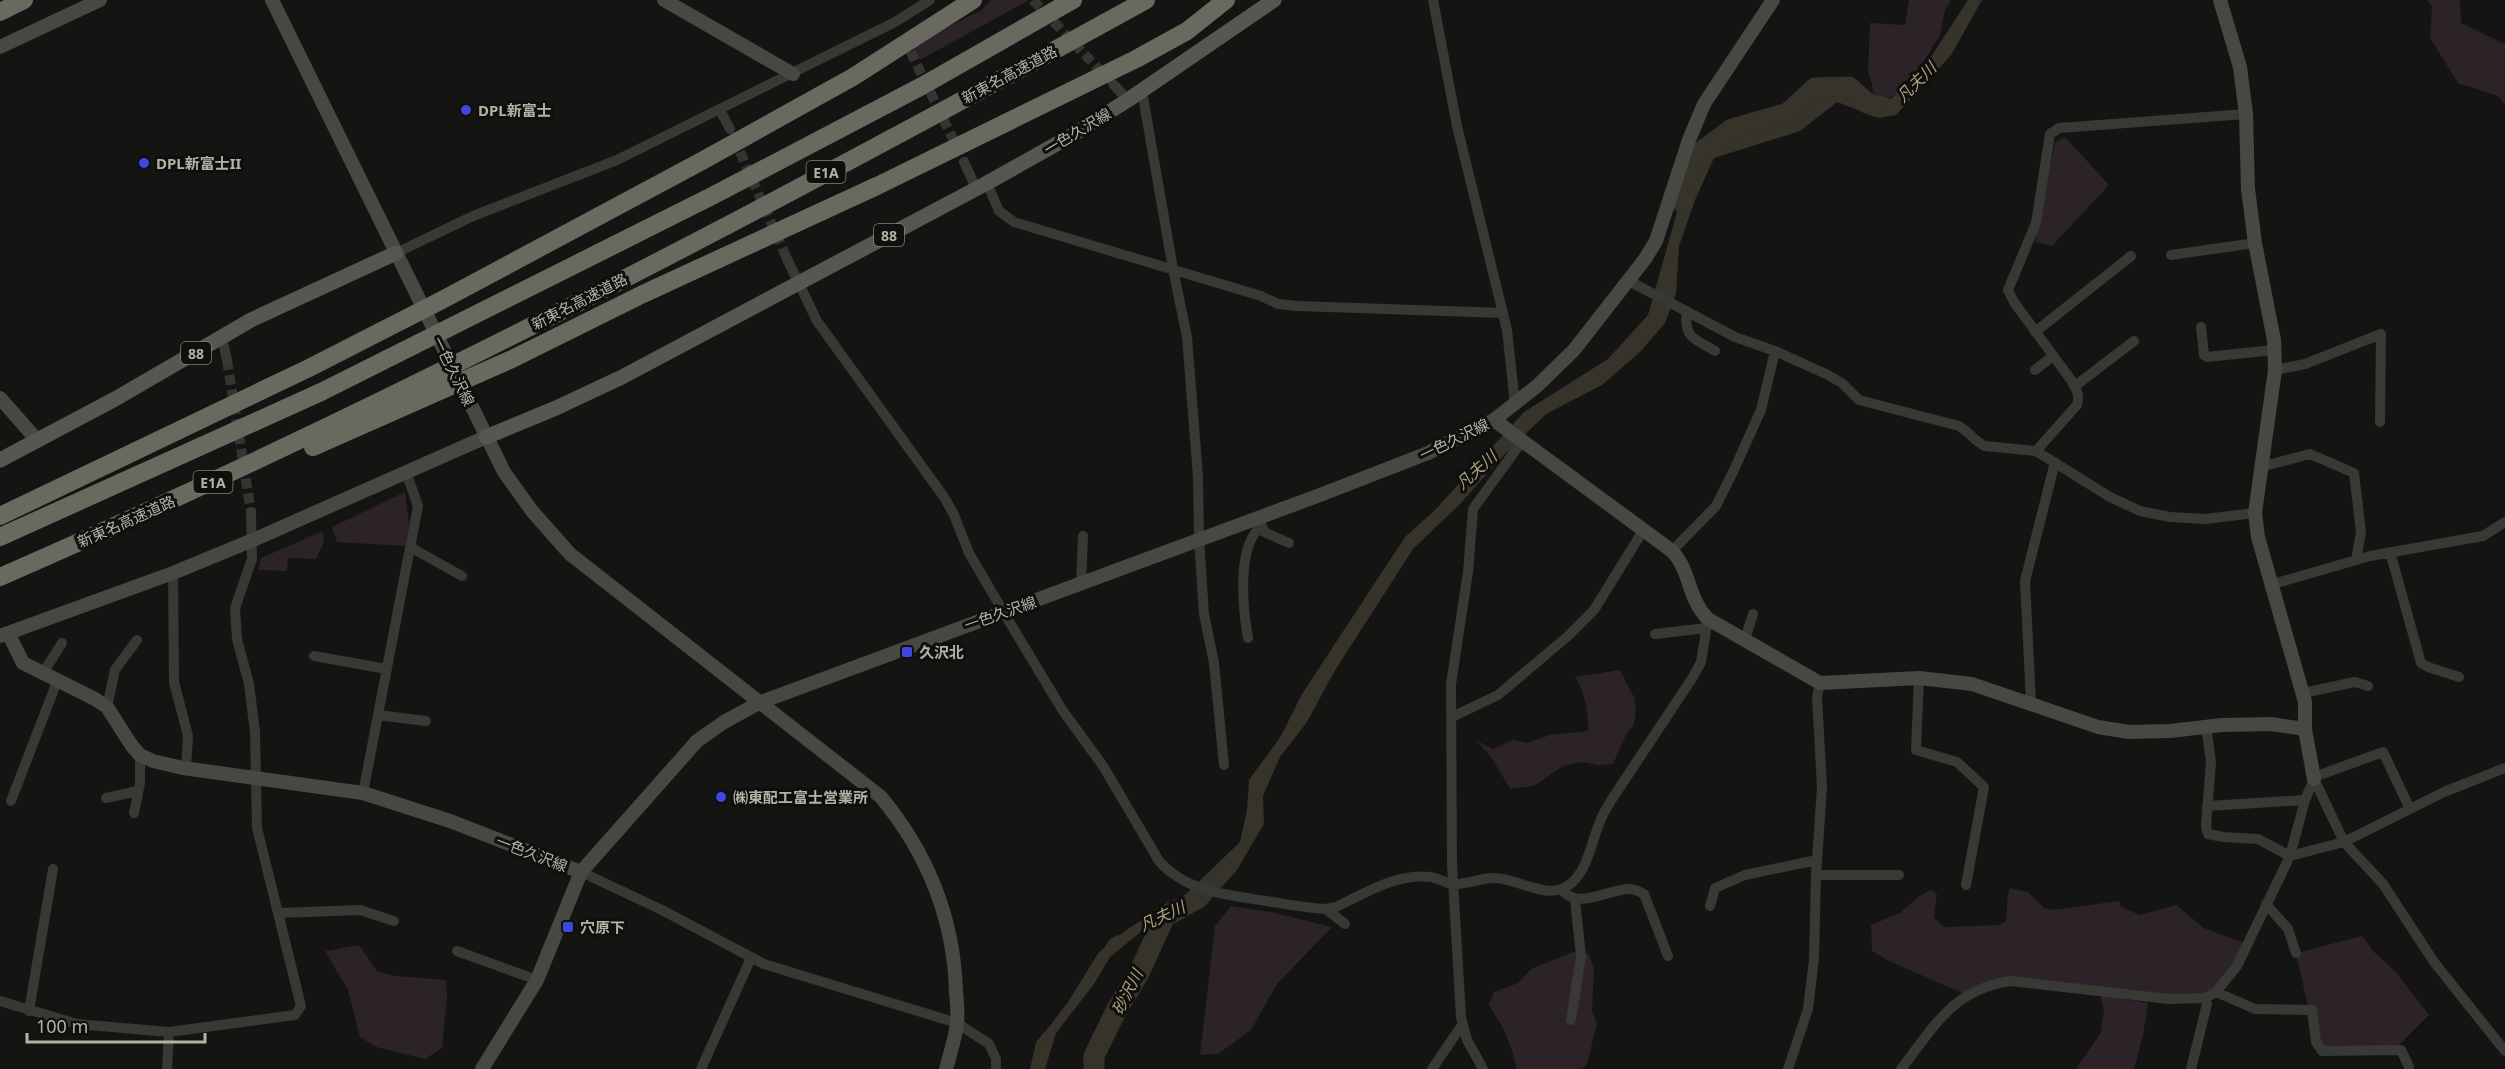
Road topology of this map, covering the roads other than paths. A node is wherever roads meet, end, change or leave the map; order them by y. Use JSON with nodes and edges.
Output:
{"nodes":[{"id":1,"x":24,"y":0,"type":"edge"},
{"id":2,"x":100,"y":0,"type":"edge"},
{"id":3,"x":272,"y":0,"type":"edge"},
{"id":4,"x":664,"y":0,"type":"edge"},
{"id":5,"x":930,"y":0,"type":"edge"},
{"id":6,"x":973,"y":0,"type":"edge"},
{"id":7,"x":1073,"y":0,"type":"edge"},
{"id":8,"x":1145,"y":0,"type":"edge"},
{"id":9,"x":1226,"y":0,"type":"edge"},
{"id":10,"x":1274,"y":0,"type":"edge"},
{"id":11,"x":1432,"y":0,"type":"edge"},
{"id":12,"x":1773,"y":0,"type":"edge"},
{"id":13,"x":2220,"y":0,"type":"edge"},
{"id":14,"x":0,"y":12,"type":"edge"},
{"id":15,"x":0,"y":47,"type":"edge"},
{"id":16,"x":793,"y":74,"type":"junction"},
{"id":17,"x":1113,"y":84,"type":"tunnel mouth"},
{"id":18,"x":1142,"y":91,"type":"junction"},
{"id":19,"x":1128,"y":100,"type":"junction"},
{"id":20,"x":720,"y":110,"type":"junction"},
{"id":21,"x":2246,"y":114,"type":"junction"},
{"id":22,"x":730,"y":129,"type":"tunnel mouth"},
{"id":23,"x":964,"y":162,"type":"tunnel mouth"},
{"id":24,"x":981,"y":186,"type":"junction"},
{"id":25,"x":2254,"y":243,"type":"junction"},
{"id":26,"x":396,"y":253,"type":"junction"},
{"id":27,"x":2171,"y":255,"type":"dead end"},
{"id":28,"x":2131,"y":256,"type":"dead end"},
{"id":29,"x":787,"y":259,"type":"tunnel mouth"},
{"id":30,"x":1173,"y":269,"type":"junction"},
{"id":31,"x":1629,"y":281,"type":"junction"},
{"id":32,"x":798,"y":282,"type":"junction"},
{"id":33,"x":1683,"y":310,"type":"junction"},
{"id":34,"x":1503,"y":313,"type":"junction"},
{"id":35,"x":2200,"y":327,"type":"dead end"},
{"id":36,"x":2035,"y":332,"type":"junction"},
{"id":37,"x":222,"y":338,"type":"junction"},
{"id":38,"x":2134,"y":341,"type":"dead end"},
{"id":39,"x":2274,"y":350,"type":"junction"},
{"id":40,"x":1715,"y":351,"type":"dead end"},
{"id":41,"x":1775,"y":351,"type":"junction"},
{"id":42,"x":2053,"y":356,"type":"junction"},
{"id":43,"x":227,"y":360,"type":"tunnel mouth"},
{"id":44,"x":2035,"y":370,"type":"dead end"},
{"id":45,"x":2275,"y":370,"type":"junction"},
{"id":46,"x":2074,"y":386,"type":"junction"},
{"id":47,"x":427,"y":388,"type":"junction"},
{"id":48,"x":0,"y":398,"type":"edge"},
{"id":49,"x":1515,"y":404,"type":"junction"},
{"id":50,"x":2380,"y":422,"type":"dead end"},
{"id":51,"x":1499,"y":424,"type":"junction"},
{"id":52,"x":486,"y":437,"type":"junction"},
{"id":53,"x":37,"y":440,"type":"junction"},
{"id":54,"x":1523,"y":440,"type":"junction"},
{"id":55,"x":2036,"y":451,"type":"junction"},
{"id":56,"x":0,"y":460,"type":"edge"},
{"id":57,"x":2055,"y":462,"type":"junction"},
{"id":58,"x":2260,"y":467,"type":"junction"},
{"id":59,"x":406,"y":472,"type":"junction"},
{"id":60,"x":251,"y":512,"type":"tunnel mouth"},
{"id":61,"x":2255,"y":513,"type":"junction"},
{"id":62,"x":0,"y":516,"type":"edge"},
{"id":63,"x":1260,"y":522,"type":"junction"},
{"id":64,"x":2505,"y":522,"type":"edge"},
{"id":65,"x":1644,"y":529,"type":"junction"},
{"id":66,"x":1083,"y":536,"type":"dead end"},
{"id":67,"x":0,"y":537,"type":"edge"},
{"id":68,"x":1199,"y":539,"type":"junction"},
{"id":69,"x":253,"y":540,"type":"junction"},
{"id":70,"x":1289,"y":543,"type":"dead end"},
{"id":71,"x":410,"y":547,"type":"junction"},
{"id":72,"x":1672,"y":551,"type":"junction"},
{"id":73,"x":2390,"y":552,"type":"junction"},
{"id":74,"x":2356,"y":560,"type":"junction"},
{"id":75,"x":173,"y":573,"type":"junction"},
{"id":76,"x":462,"y":576,"type":"dead end"},
{"id":77,"x":0,"y":577,"type":"edge"},
{"id":78,"x":1081,"y":584,"type":"junction"},
{"id":79,"x":2270,"y":585,"type":"junction"},
{"id":80,"x":1004,"y":613,"type":"junction"},
{"id":81,"x":1753,"y":614,"type":"dead end"},
{"id":82,"x":1708,"y":624,"type":"junction"},
{"id":83,"x":4,"y":634,"type":"edge"},
{"id":84,"x":1655,"y":634,"type":"dead end"},
{"id":85,"x":1248,"y":638,"type":"dead end"},
{"id":86,"x":1745,"y":639,"type":"junction"},
{"id":87,"x":137,"y":640,"type":"dead end"},
{"id":88,"x":62,"y":643,"type":"dead end"},
{"id":89,"x":314,"y":657,"type":"dead end"},
{"id":90,"x":387,"y":669,"type":"junction"},
{"id":91,"x":43,"y":673,"type":"junction"},
{"id":92,"x":2459,"y":676,"type":"dead end"},
{"id":93,"x":1919,"y":678,"type":"junction"},
{"id":94,"x":58,"y":679,"type":"junction"},
{"id":95,"x":1820,"y":683,"type":"junction"},
{"id":96,"x":2368,"y":686,"type":"dead end"},
{"id":97,"x":2303,"y":693,"type":"junction"},
{"id":98,"x":761,"y":702,"type":"junction"},
{"id":99,"x":2031,"y":703,"type":"junction"},
{"id":100,"x":107,"y":707,"type":"junction"},
{"id":101,"x":378,"y":715,"type":"junction"},
{"id":102,"x":1452,"y":717,"type":"junction"},
{"id":103,"x":426,"y":721,"type":"dead end"},
{"id":104,"x":2206,"y":726,"type":"junction"},
{"id":105,"x":2305,"y":729,"type":"junction"},
{"id":106,"x":140,"y":755,"type":"junction"},
{"id":107,"x":1224,"y":765,"type":"dead end"},
{"id":108,"x":186,"y":768,"type":"junction"},
{"id":109,"x":2505,"y":768,"type":"edge"},
{"id":110,"x":254,"y":776,"type":"junction"},
{"id":111,"x":2314,"y":778,"type":"junction"},
{"id":112,"x":138,"y":790,"type":"junction"},
{"id":113,"x":363,"y":793,"type":"junction"},
{"id":114,"x":106,"y":798,"type":"dead end"},
{"id":115,"x":2305,"y":800,"type":"junction"},
{"id":116,"x":11,"y":801,"type":"dead end"},
{"id":117,"x":2207,"y":806,"type":"junction"},
{"id":118,"x":2410,"y":809,"type":"junction"},
{"id":119,"x":134,"y":813,"type":"dead end"},
{"id":120,"x":2344,"y":842,"type":"junction"},
{"id":121,"x":2290,"y":856,"type":"junction"},
{"id":122,"x":1817,"y":860,"type":"junction"},
{"id":123,"x":53,"y":870,"type":"dead end"},
{"id":124,"x":581,"y":872,"type":"junction"},
{"id":125,"x":1816,"y":875,"type":"junction"},
{"id":126,"x":1899,"y":875,"type":"dead end"},
{"id":127,"x":1453,"y":884,"type":"junction"},
{"id":128,"x":1966,"y":885,"type":"dead end"},
{"id":129,"x":1561,"y":889,"type":"junction"},
{"id":130,"x":1575,"y":900,"type":"junction"},
{"id":131,"x":2266,"y":904,"type":"junction"},
{"id":132,"x":1710,"y":906,"type":"dead end"},
{"id":133,"x":1326,"y":909,"type":"junction"},
{"id":134,"x":279,"y":913,"type":"junction"},
{"id":135,"x":394,"y":921,"type":"dead end"},
{"id":136,"x":1345,"y":924,"type":"dead end"},
{"id":137,"x":457,"y":951,"type":"dead end"},
{"id":138,"x":2296,"y":953,"type":"dead end"},
{"id":139,"x":1668,"y":956,"type":"dead end"},
{"id":140,"x":751,"y":958,"type":"junction"},
{"id":141,"x":537,"y":980,"type":"junction"},
{"id":142,"x":2216,"y":992,"type":"junction"},
{"id":143,"x":2205,"y":998,"type":"junction"},
{"id":144,"x":0,"y":1001,"type":"edge"},
{"id":145,"x":29,"y":1011,"type":"junction"},
{"id":146,"x":1571,"y":1020,"type":"dead end"},
{"id":147,"x":957,"y":1023,"type":"junction"},
{"id":148,"x":1461,"y":1025,"type":"junction"},
{"id":149,"x":169,"y":1032,"type":"junction"},
{"id":150,"x":2505,"y":1051,"type":"edge"},
{"id":151,"x":2409,"y":1067,"type":"dead end"},
{"id":152,"x":167,"y":1069,"type":"edge"},
{"id":153,"x":482,"y":1069,"type":"edge"},
{"id":154,"x":701,"y":1069,"type":"edge"},
{"id":155,"x":946,"y":1069,"type":"edge"},
{"id":156,"x":996,"y":1069,"type":"edge"},
{"id":157,"x":1432,"y":1069,"type":"edge"},
{"id":158,"x":1483,"y":1069,"type":"edge"},
{"id":159,"x":1788,"y":1069,"type":"edge"},
{"id":160,"x":1901,"y":1069,"type":"edge"},
{"id":161,"x":2191,"y":1069,"type":"edge"}],
"edges":[{"from":1,"to":14,"type":"highway"},
{"from":2,"to":15,"type":"street"},
{"from":3,"to":26,"type":"street","name":"一色久沢線"},
{"from":4,"to":16,"type":"street"},
{"from":5,"to":16,"type":"street"},
{"from":6,"to":62,"type":"highway"},
{"from":7,"to":67,"type":"highway","name":"新東名高速道路","number":"E1A"},
{"from":8,"to":47,"type":"highway","name":"新東名高速道路","number":"E1A"},
{"from":9,"to":47,"type":"highway"},
{"from":10,"to":18,"type":"main road","name":"一色久沢線","number":"88"},
{"from":11,"to":34,"type":"street"},
{"from":12,"to":31,"type":"street","name":"一色久沢線"},
{"from":13,"to":21,"type":"street"},
{"from":16,"to":20,"type":"street"},
{"from":17,"to":19,"type":"street"},
{"from":18,"to":19,"type":"main road","name":"一色久沢線","number":"88"},
{"from":18,"to":30,"type":"street"},
{"from":19,"to":24,"type":"main road","name":"一色久沢線","number":"88"},
{"from":20,"to":22,"type":"street"},
{"from":20,"to":26,"type":"street"},
{"from":21,"to":25,"type":"street"},
{"from":21,"to":36,"type":"street"},
{"from":23,"to":24,"type":"street"},
{"from":24,"to":30,"type":"street"},
{"from":24,"to":32,"type":"main road","name":"一色久沢線","number":"88"},
{"from":25,"to":27,"type":"street"},
{"from":25,"to":39,"type":"street"},
{"from":26,"to":37,"type":"main road","number":"88"},
{"from":26,"to":52,"type":"street","name":"一色久沢線"},
{"from":28,"to":36,"type":"street"},
{"from":29,"to":32,"type":"street"},
{"from":30,"to":34,"type":"street"},
{"from":30,"to":68,"type":"street"},
{"from":31,"to":33,"type":"street"},
{"from":31,"to":49,"type":"street","name":"一色久沢線"},
{"from":32,"to":52,"type":"main road","name":"一色久沢線","number":"88"},
{"from":32,"to":80,"type":"street"},
{"from":33,"to":40,"type":"street"},
{"from":33,"to":41,"type":"street"},
{"from":34,"to":49,"type":"street"},
{"from":35,"to":39,"type":"street"},
{"from":36,"to":42,"type":"street"},
{"from":37,"to":43,"type":"street"},
{"from":37,"to":53,"type":"main road","number":"88"},
{"from":38,"to":46,"type":"street"},
{"from":39,"to":45,"type":"street"},
{"from":41,"to":55,"type":"street"},
{"from":41,"to":72,"type":"street"},
{"from":42,"to":44,"type":"street"},
{"from":42,"to":46,"type":"street"},
{"from":45,"to":50,"type":"street"},
{"from":45,"to":58,"type":"street"},
{"from":46,"to":55,"type":"street"},
{"from":47,"to":77,"type":"highway","name":"新東名高速道路","number":"E1A"},
{"from":48,"to":53,"type":"street"},
{"from":49,"to":51,"type":"street","name":"一色久沢線"},
{"from":51,"to":54,"type":"street"},
{"from":51,"to":63,"type":"street","name":"一色久沢線"},
{"from":52,"to":59,"type":"street"},
{"from":52,"to":98,"type":"street"},
{"from":53,"to":56,"type":"main road","number":"88"},
{"from":54,"to":65,"type":"street"},
{"from":54,"to":102,"type":"street"},
{"from":55,"to":57,"type":"street"},
{"from":57,"to":61,"type":"street"},
{"from":57,"to":99,"type":"street"},
{"from":58,"to":61,"type":"street"},
{"from":58,"to":74,"type":"street"},
{"from":59,"to":69,"type":"street"},
{"from":59,"to":71,"type":"street"},
{"from":60,"to":69,"type":"street"},
{"from":61,"to":79,"type":"street"},
{"from":63,"to":68,"type":"street","name":"一色久沢線"},
{"from":63,"to":70,"type":"street"},
{"from":63,"to":85,"type":"street"},
{"from":64,"to":73,"type":"street"},
{"from":65,"to":72,"type":"street"},
{"from":65,"to":102,"type":"street"},
{"from":66,"to":78,"type":"street"},
{"from":68,"to":78,"type":"street","name":"一色久沢線"},
{"from":68,"to":107,"type":"street"},
{"from":69,"to":75,"type":"street"},
{"from":69,"to":110,"type":"street"},
{"from":71,"to":76,"type":"street"},
{"from":71,"to":90,"type":"street"},
{"from":72,"to":82,"type":"street"},
{"from":73,"to":74,"type":"street"},
{"from":73,"to":92,"type":"street"},
{"from":74,"to":79,"type":"street"},
{"from":75,"to":83,"type":"street"},
{"from":75,"to":108,"type":"street"},
{"from":78,"to":80,"type":"street","name":"一色久沢線"},
{"from":79,"to":97,"type":"street"},
{"from":80,"to":98,"type":"street","name":"一色久沢線"},
{"from":80,"to":133,"type":"street"},
{"from":81,"to":86,"type":"street"},
{"from":82,"to":84,"type":"street"},
{"from":82,"to":86,"type":"street"},
{"from":82,"to":129,"type":"street"},
{"from":83,"to":91,"type":"street"},
{"from":86,"to":95,"type":"street"},
{"from":87,"to":100,"type":"street"},
{"from":88,"to":91,"type":"street"},
{"from":89,"to":90,"type":"street"},
{"from":90,"to":101,"type":"street"},
{"from":91,"to":94,"type":"street"},
{"from":93,"to":95,"type":"street"},
{"from":93,"to":99,"type":"street"},
{"from":93,"to":128,"type":"street"},
{"from":94,"to":100,"type":"street"},
{"from":94,"to":116,"type":"street"},
{"from":95,"to":122,"type":"street"},
{"from":96,"to":97,"type":"street"},
{"from":97,"to":105,"type":"street"},
{"from":98,"to":124,"type":"street","name":"一色久沢線"},
{"from":98,"to":147,"type":"street"},
{"from":99,"to":104,"type":"street"},
{"from":100,"to":106,"type":"street"},
{"from":101,"to":103,"type":"street"},
{"from":101,"to":113,"type":"street"},
{"from":102,"to":127,"type":"street"},
{"from":104,"to":105,"type":"street"},
{"from":104,"to":117,"type":"street"},
{"from":105,"to":111,"type":"street"},
{"from":106,"to":108,"type":"street","name":"一色久沢線"},
{"from":106,"to":112,"type":"street"},
{"from":108,"to":110,"type":"street","name":"一色久沢線"},
{"from":109,"to":118,"type":"street"},
{"from":110,"to":113,"type":"street","name":"一色久沢線"},
{"from":110,"to":134,"type":"street"},
{"from":111,"to":115,"type":"street"},
{"from":111,"to":118,"type":"street"},
{"from":111,"to":120,"type":"street"},
{"from":112,"to":114,"type":"street"},
{"from":112,"to":119,"type":"street"},
{"from":113,"to":124,"type":"street","name":"一色久沢線"},
{"from":115,"to":117,"type":"street"},
{"from":115,"to":121,"type":"street"},
{"from":117,"to":121,"type":"street"},
{"from":118,"to":120,"type":"street"},
{"from":120,"to":121,"type":"street"},
{"from":120,"to":150,"type":"street"},
{"from":121,"to":131,"type":"street"},
{"from":122,"to":125,"type":"street"},
{"from":122,"to":132,"type":"street"},
{"from":123,"to":145,"type":"street"},
{"from":124,"to":140,"type":"street"},
{"from":124,"to":141,"type":"street"},
{"from":125,"to":126,"type":"street"},
{"from":125,"to":159,"type":"street"},
{"from":127,"to":129,"type":"street"},
{"from":127,"to":133,"type":"street"},
{"from":127,"to":148,"type":"street"},
{"from":129,"to":130,"type":"street"},
{"from":130,"to":139,"type":"street"},
{"from":130,"to":146,"type":"street"},
{"from":131,"to":138,"type":"street"},
{"from":131,"to":142,"type":"street"},
{"from":133,"to":136,"type":"street"},
{"from":134,"to":135,"type":"street"},
{"from":134,"to":149,"type":"street"},
{"from":137,"to":141,"type":"street"},
{"from":140,"to":147,"type":"street"},
{"from":140,"to":154,"type":"street"},
{"from":141,"to":153,"type":"street"},
{"from":142,"to":143,"type":"street"},
{"from":142,"to":151,"type":"street"},
{"from":143,"to":160,"type":"street"},
{"from":143,"to":161,"type":"street"},
{"from":144,"to":145,"type":"street"},
{"from":145,"to":149,"type":"street"},
{"from":147,"to":155,"type":"street"},
{"from":147,"to":156,"type":"street"},
{"from":148,"to":157,"type":"street"},
{"from":148,"to":158,"type":"street"},
{"from":149,"to":152,"type":"street"}]}
